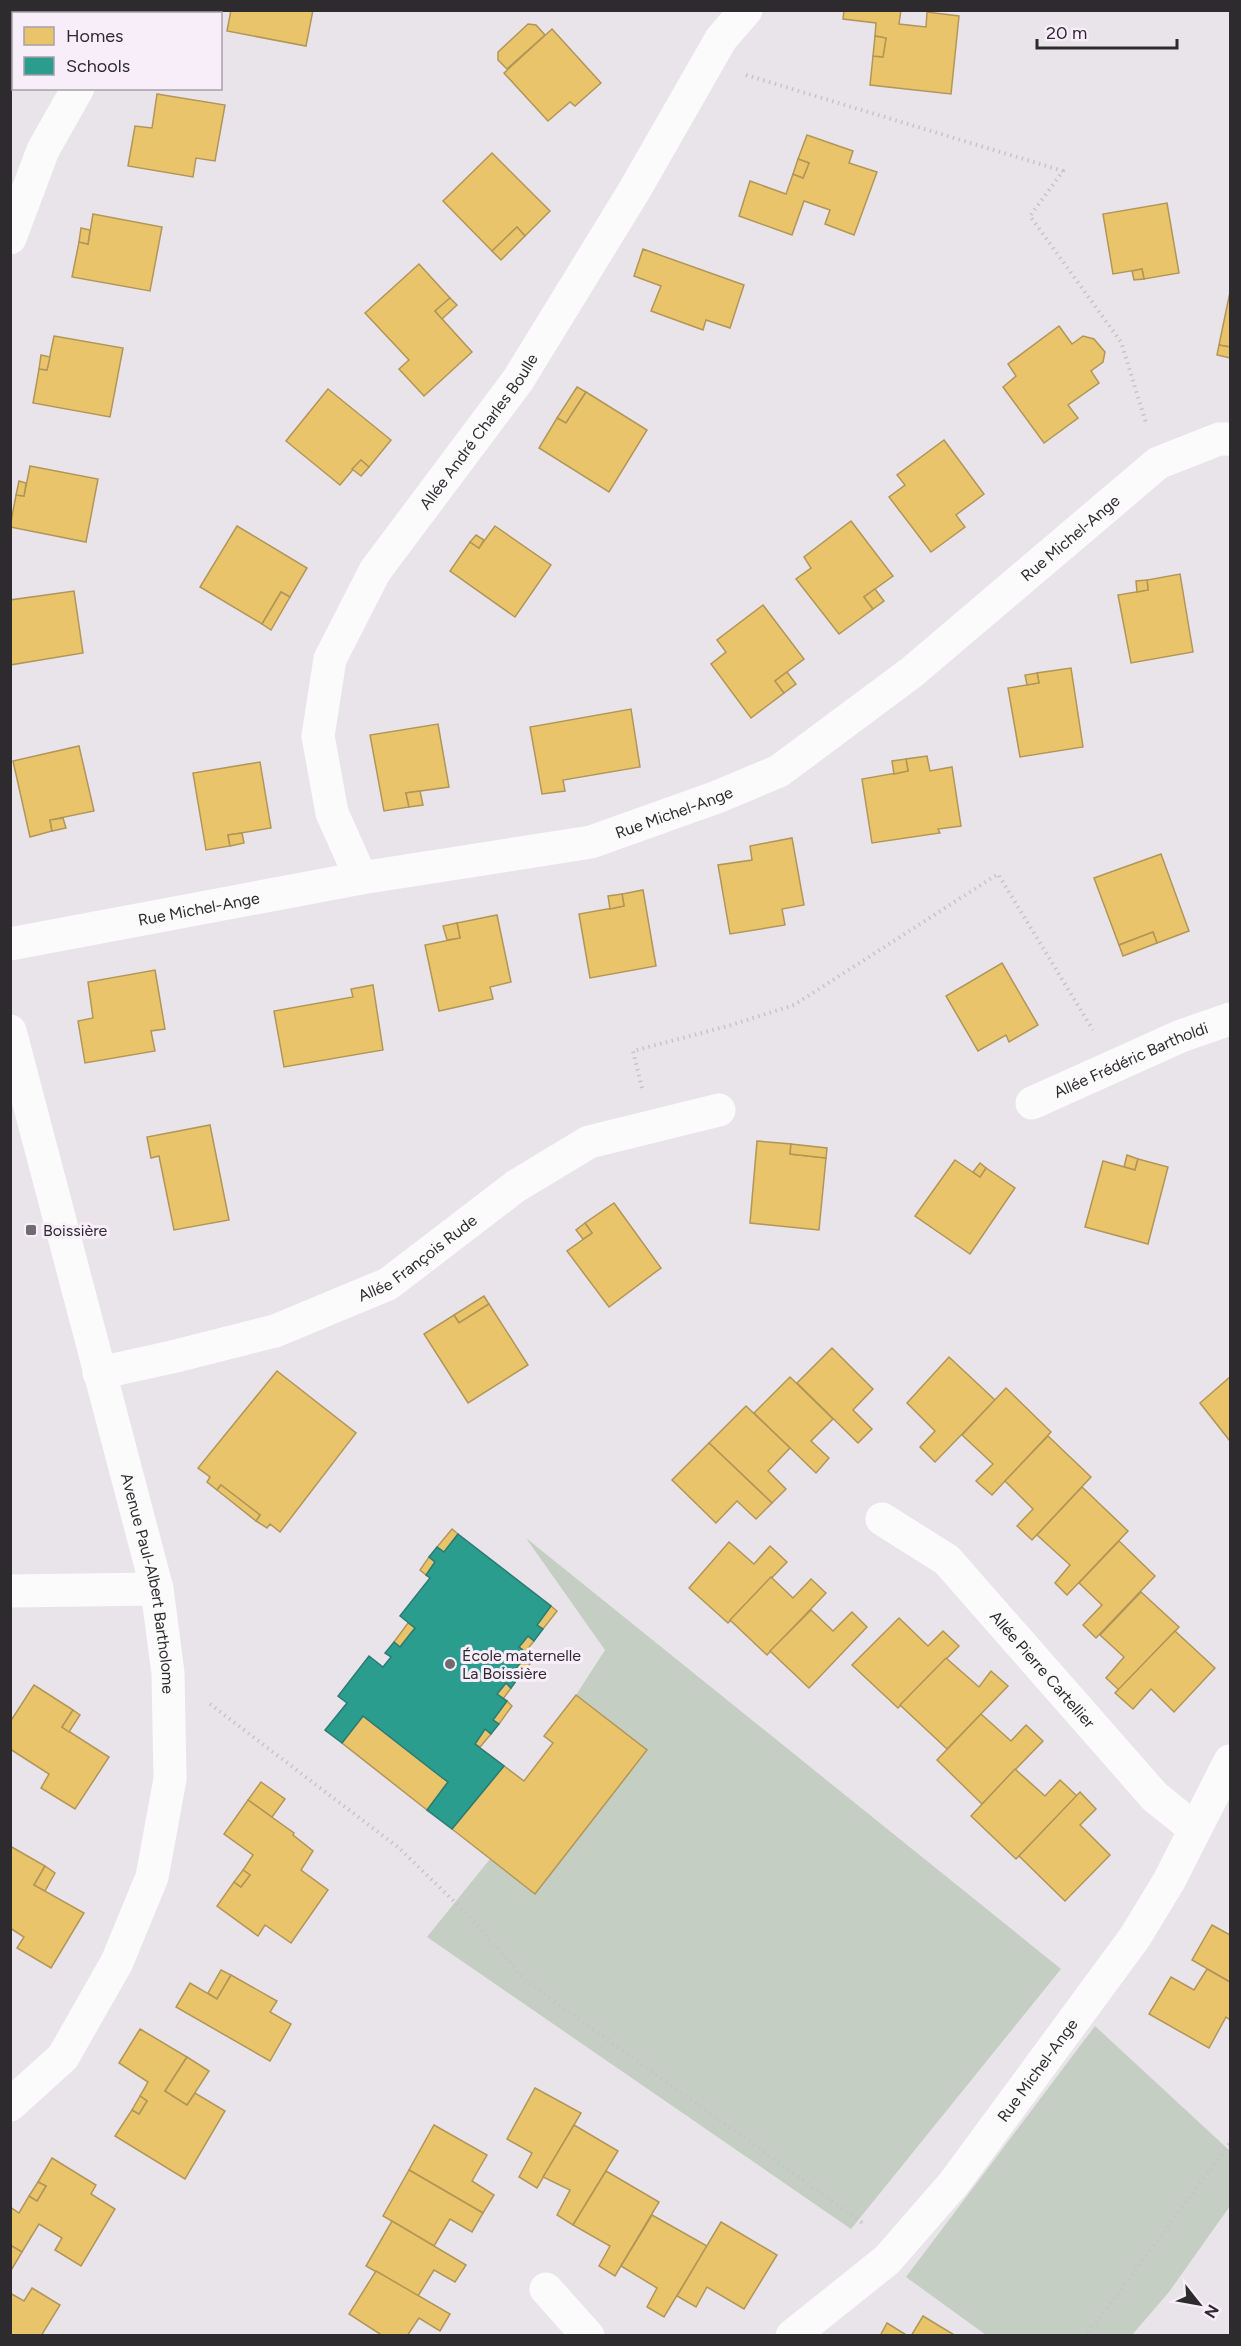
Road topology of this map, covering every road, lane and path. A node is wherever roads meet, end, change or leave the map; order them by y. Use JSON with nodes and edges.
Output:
{"nodes":[{"id":1,"x":746,"y":10,"type":"edge"},
{"id":2,"x":708,"y":64,"type":"junction"},
{"id":3,"x":77,"y":90,"type":"edge"},
{"id":4,"x":43,"y":150,"type":"junction"},
{"id":5,"x":10,"y":202,"type":"edge"},
{"id":6,"x":10,"y":238,"type":"edge"},
{"id":7,"x":1230,"y":439,"type":"edge"},
{"id":8,"x":1158,"y":463,"type":"junction"},
{"id":9,"x":361,"y":878,"type":"junction"},
{"id":10,"x":10,"y":944,"type":"edge"},
{"id":11,"x":1230,"y":1019,"type":"edge"},
{"id":12,"x":10,"y":1031,"type":"edge"},
{"id":13,"x":1115,"y":1066,"type":"junction"},
{"id":14,"x":1032,"y":1103,"type":"dead end"},
{"id":15,"x":720,"y":1110,"type":"dead end"},
{"id":16,"x":652,"y":1127,"type":"junction"},
{"id":17,"x":99,"y":1373,"type":"junction"},
{"id":18,"x":882,"y":1520,"type":"dead end"},
{"id":19,"x":157,"y":1589,"type":"junction"},
{"id":20,"x":10,"y":1591,"type":"edge"},
{"id":21,"x":168,"y":1672,"type":"junction"},
{"id":22,"x":1230,"y":1761,"type":"edge"},
{"id":23,"x":1195,"y":1829,"type":"junction"},
{"id":24,"x":10,"y":2105,"type":"edge"},
{"id":25,"x":1230,"y":2143,"type":"edge"},
{"id":26,"x":898,"y":2247,"type":"junction"},
{"id":27,"x":546,"y":2289,"type":"dead end"},
{"id":28,"x":588,"y":2336,"type":"edge"},
{"id":29,"x":792,"y":2336,"type":"edge"},
{"id":30,"x":1083,"y":2336,"type":"edge"}],
"edges":[{"from":1,"to":2,"type":"street","name":"Allée André Charles Boulle"},
{"from":2,"to":8,"type":"path"},
{"from":2,"to":9,"type":"street","name":"Allée André Charles Boulle"},
{"from":3,"to":4,"type":"street"},
{"from":4,"to":5,"type":"street"},
{"from":4,"to":6,"type":"street"},
{"from":7,"to":8,"type":"street","name":"Rue Michel-Ange"},
{"from":8,"to":9,"type":"street","name":"Rue Michel-Ange"},
{"from":9,"to":10,"type":"street","name":"Rue Michel-Ange"},
{"from":11,"to":13,"type":"street","name":"Allée Frédéric Bartholdi"},
{"from":12,"to":17,"type":"street","name":"Avenue Paul-Albert Bartholome"},
{"from":13,"to":14,"type":"street","name":"Allée Frédéric Bartholdi"},
{"from":13,"to":16,"type":"path"},
{"from":15,"to":16,"type":"street","name":"Allée François Rude"},
{"from":16,"to":17,"type":"street","name":"Allée François Rude"},
{"from":17,"to":19,"type":"street","name":"Avenue Paul-Albert Bartholome"},
{"from":18,"to":23,"type":"street","name":"Allée Pierre Cartellier"},
{"from":19,"to":20,"type":"street"},
{"from":19,"to":21,"type":"street","name":"Avenue Paul-Albert Bartholome"},
{"from":21,"to":24,"type":"street","name":"Avenue Paul-Albert Bartholome"},
{"from":21,"to":26,"type":"path"},
{"from":22,"to":23,"type":"street","name":"Rue Michel-Ange"},
{"from":23,"to":26,"type":"street","name":"Rue Michel-Ange"},
{"from":25,"to":30,"type":"path"},
{"from":26,"to":29,"type":"street","name":"Rue Michel-Ange"},
{"from":27,"to":28,"type":"street"}]}
